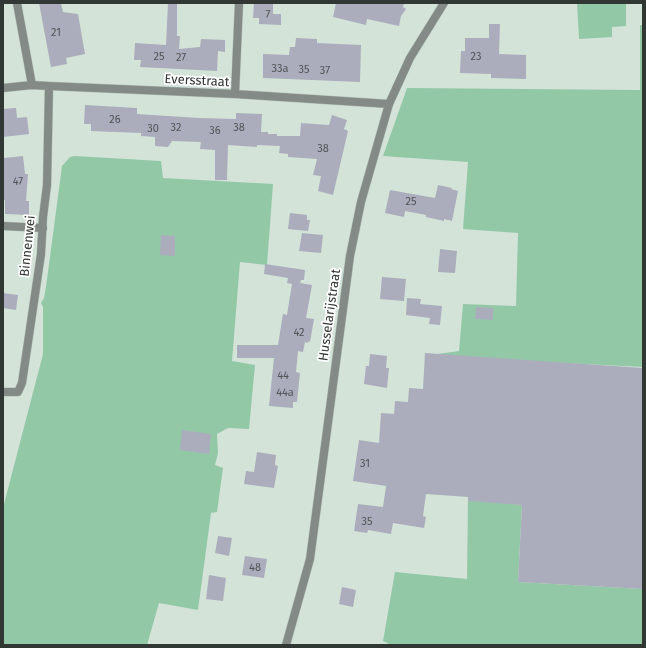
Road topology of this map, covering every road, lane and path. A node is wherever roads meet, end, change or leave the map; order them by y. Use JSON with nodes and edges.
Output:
{"nodes":[{"id":1,"x":17,"y":3,"type":"edge"},
{"id":2,"x":239,"y":3,"type":"edge"},
{"id":3,"x":444,"y":3,"type":"edge"},
{"id":4,"x":32,"y":85,"type":"junction"},
{"id":5,"x":49,"y":86,"type":"junction"},
{"id":6,"x":3,"y":88,"type":"edge"},
{"id":7,"x":235,"y":94,"type":"junction"},
{"id":8,"x":389,"y":104,"type":"junction"},
{"id":9,"x":3,"y":226,"type":"edge"},
{"id":10,"x":43,"y":228,"type":"junction"},
{"id":11,"x":3,"y":392,"type":"edge"},
{"id":12,"x":286,"y":645,"type":"edge"}],
"edges":[{"from":1,"to":4,"type":"street"},
{"from":2,"to":7,"type":"street"},
{"from":3,"to":8,"type":"street","name":"Husselarijstraat"},
{"from":4,"to":5,"type":"street","name":"Eversstraat"},
{"from":4,"to":6,"type":"street","name":"Eversstraat"},
{"from":5,"to":7,"type":"street","name":"Eversstraat"},
{"from":5,"to":10,"type":"street","name":"Binnenwei"},
{"from":7,"to":8,"type":"street","name":"Eversstraat"},
{"from":8,"to":12,"type":"street","name":"Husselarijstraat"},
{"from":9,"to":10,"type":"street"},
{"from":10,"to":11,"type":"street","name":"Binnenwei"}]}
